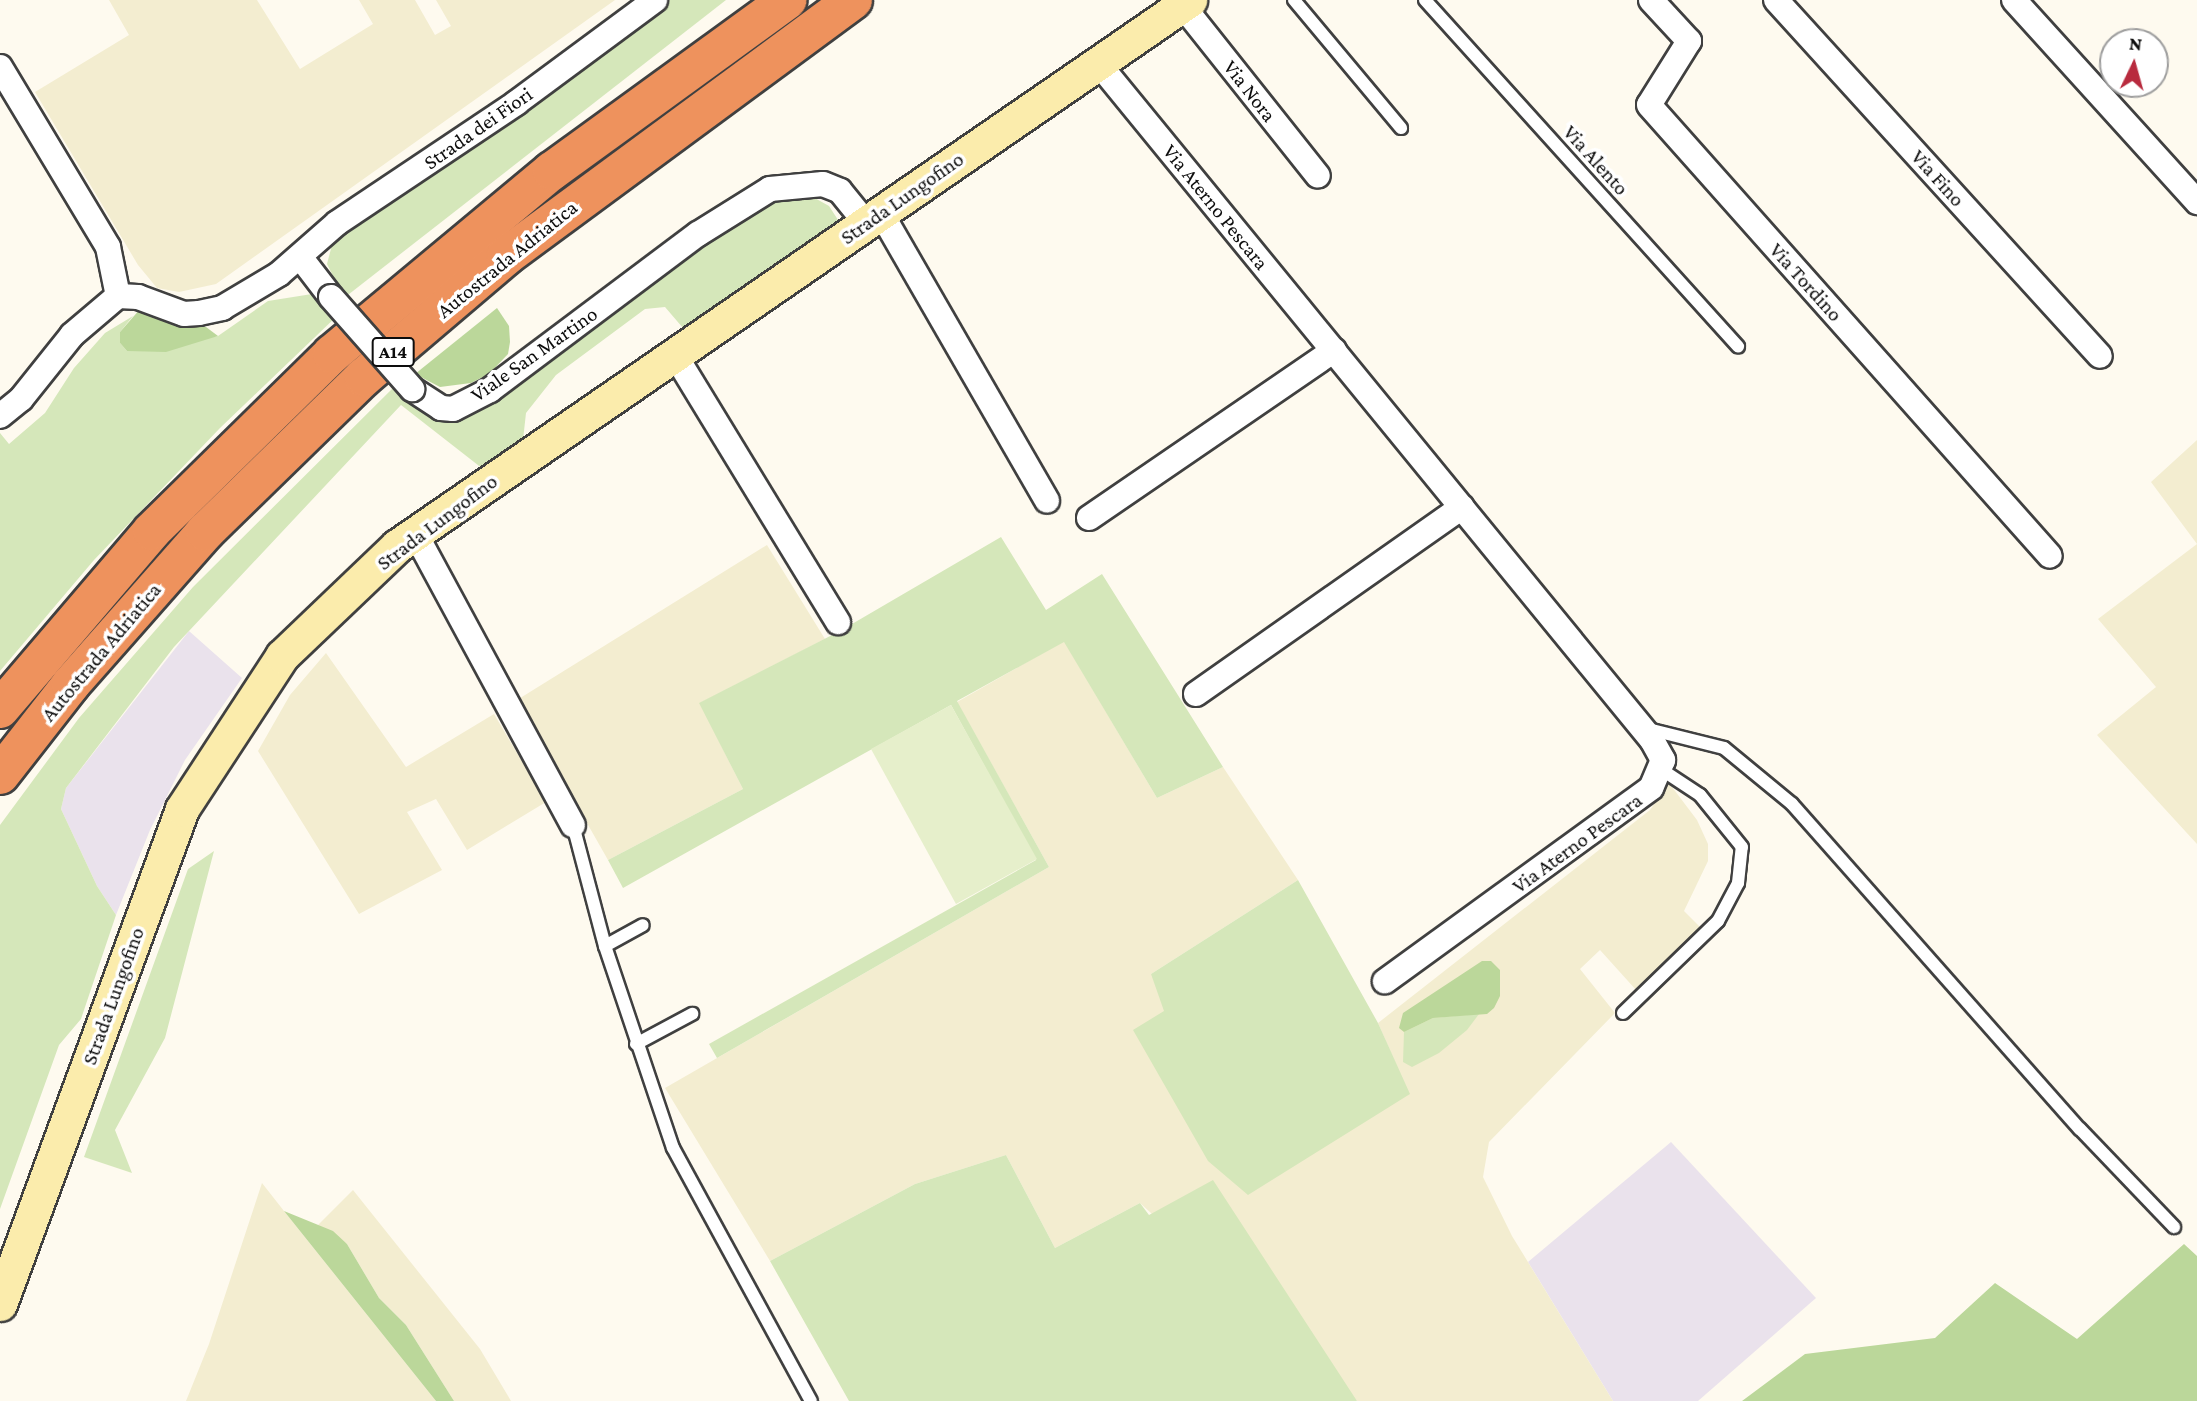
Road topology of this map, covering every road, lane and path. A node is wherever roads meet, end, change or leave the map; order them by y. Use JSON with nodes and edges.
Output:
{"nodes":[{"id":1,"x":655,"y":0,"type":"edge"},
{"id":2,"x":787,"y":0,"type":"edge"},
{"id":3,"x":853,"y":0,"type":"edge"},
{"id":4,"x":1294,"y":0,"type":"edge"},
{"id":5,"x":1425,"y":0,"type":"edge"},
{"id":6,"x":1651,"y":0,"type":"edge"},
{"id":7,"x":1776,"y":0,"type":"edge"},
{"id":8,"x":2014,"y":0,"type":"edge"},
{"id":9,"x":1186,"y":3,"type":"edge"},
{"id":10,"x":1098,"y":63,"type":"junction"},
{"id":11,"x":0,"y":67,"type":"edge"},
{"id":12,"x":1401,"y":128,"type":"dead end"},
{"id":13,"x":1318,"y":176,"type":"dead end"},
{"id":14,"x":2197,"y":202,"type":"edge"},
{"id":15,"x":874,"y":218,"type":"junction"},
{"id":16,"x":301,"y":258,"type":"junction"},
{"id":17,"x":118,"y":296,"type":"junction"},
{"id":18,"x":1738,"y":346,"type":"dead end"},
{"id":19,"x":1334,"y":351,"type":"junction"},
{"id":20,"x":675,"y":355,"type":"junction"},
{"id":21,"x":2100,"y":356,"type":"dead end"},
{"id":22,"x":0,"y":416,"type":"edge"},
{"id":23,"x":1047,"y":500,"type":"dead end"},
{"id":24,"x":1462,"y":507,"type":"junction"},
{"id":25,"x":1089,"y":518,"type":"dead end"},
{"id":26,"x":415,"y":533,"type":"junction"},
{"id":27,"x":2050,"y":556,"type":"dead end"},
{"id":28,"x":838,"y":622,"type":"dead end"},
{"id":29,"x":1196,"y":694,"type":"dead end"},
{"id":30,"x":0,"y":709,"type":"edge"},
{"id":31,"x":1640,"y":727,"type":"junction"},
{"id":32,"x":1659,"y":768,"type":"junction"},
{"id":33,"x":0,"y":775,"type":"edge"},
{"id":34,"x":573,"y":825,"type":"joint"},
{"id":35,"x":643,"y":925,"type":"dead end"},
{"id":36,"x":606,"y":946,"type":"junction"},
{"id":37,"x":1385,"y":981,"type":"dead end"},
{"id":38,"x":1623,"y":1013,"type":"dead end"},
{"id":39,"x":692,"y":1014,"type":"dead end"},
{"id":40,"x":636,"y":1044,"type":"junction"},
{"id":41,"x":2174,"y":1227,"type":"dead end"},
{"id":42,"x":0,"y":1304,"type":"edge"},
{"id":43,"x":811,"y":1401,"type":"edge"}],
"edges":[{"from":1,"to":16,"type":"street","name":"Strada dei Fiori"},
{"from":2,"to":30,"type":"highway","name":"Autostrada Adriatica","number":"A14"},
{"from":3,"to":33,"type":"highway","name":"Autostrada Adriatica","number":"A14"},
{"from":4,"to":12,"type":"lane"},
{"from":5,"to":18,"type":"lane","name":"Via Alento"},
{"from":6,"to":27,"type":"street","name":"Via Tordino"},
{"from":7,"to":21,"type":"street","name":"Via Fino"},
{"from":8,"to":14,"type":"street"},
{"from":9,"to":10,"type":"main road","name":"Strada Lungofino"},
{"from":9,"to":13,"type":"street","name":"Via Nora"},
{"from":10,"to":15,"type":"main road","name":"Strada Lungofino"},
{"from":10,"to":19,"type":"street","name":"Via Aterno Pescara"},
{"from":11,"to":17,"type":"street"},
{"from":15,"to":16,"type":"street","name":"Viale San Martino","bridge":true},
{"from":15,"to":20,"type":"main road","name":"Strada Lungofino"},
{"from":15,"to":23,"type":"street"},
{"from":16,"to":17,"type":"street"},
{"from":17,"to":22,"type":"street"},
{"from":19,"to":24,"type":"street","name":"Via Aterno Pescara"},
{"from":19,"to":25,"type":"street"},
{"from":20,"to":26,"type":"main road","name":"Strada Lungofino"},
{"from":20,"to":28,"type":"street"},
{"from":24,"to":29,"type":"street"},
{"from":24,"to":31,"type":"street","name":"Via Aterno Pescara"},
{"from":26,"to":34,"type":"street"},
{"from":26,"to":42,"type":"main road","name":"Strada Lungofino"},
{"from":31,"to":32,"type":"street","name":"Via Aterno Pescara"},
{"from":31,"to":41,"type":"lane"},
{"from":32,"to":37,"type":"street","name":"Via Aterno Pescara"},
{"from":32,"to":38,"type":"lane"},
{"from":34,"to":36,"type":"lane"},
{"from":35,"to":36,"type":"lane"},
{"from":36,"to":40,"type":"lane"},
{"from":39,"to":40,"type":"lane"},
{"from":40,"to":43,"type":"lane"}]}
